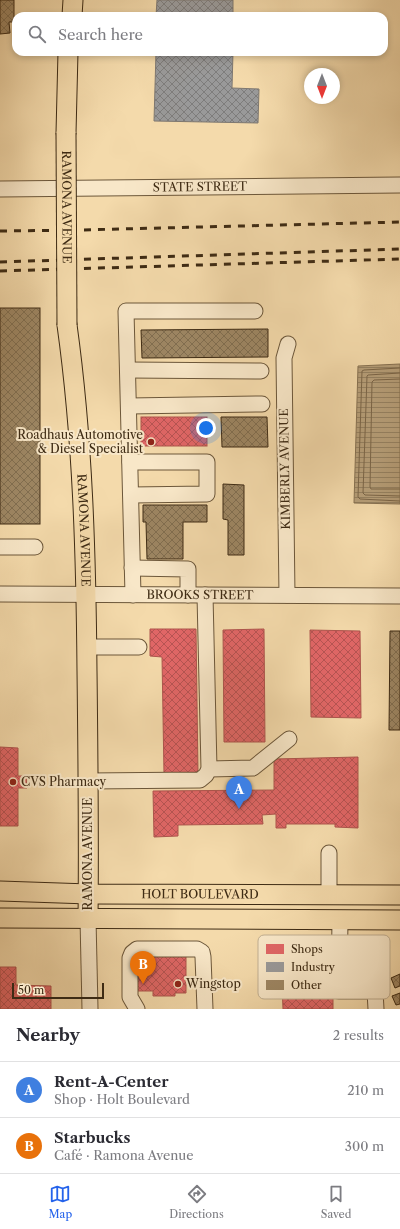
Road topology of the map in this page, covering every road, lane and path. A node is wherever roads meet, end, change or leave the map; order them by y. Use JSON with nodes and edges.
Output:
{"nodes":[{"id":1,"x":73,"y":0,"type":"edge"},
{"id":2,"x":72,"y":12,"type":"edge"},
{"id":3,"x":68,"y":56,"type":"edge"},
{"id":4,"x":400,"y":185,"type":"edge"},
{"id":5,"x":0,"y":189,"type":"edge"},
{"id":6,"x":255,"y":311,"type":"dead end"},
{"id":7,"x":288,"y":344,"type":"dead end"},
{"id":8,"x":128,"y":370,"type":"junction"},
{"id":9,"x":261,"y":371,"type":"dead end"},
{"id":10,"x":262,"y":404,"type":"dead end"},
{"id":11,"x":129,"y":406,"type":"junction"},
{"id":12,"x":130,"y":462,"type":"junction"},
{"id":13,"x":131,"y":495,"type":"junction"},
{"id":14,"x":0,"y":547,"type":"edge"},
{"id":15,"x":34,"y":547,"type":"dead end"},
{"id":16,"x":132,"y":568,"type":"junction"},
{"id":17,"x":0,"y":594,"type":"edge"},
{"id":18,"x":86,"y":594,"type":"junction"},
{"id":19,"x":133,"y":595,"type":"junction"},
{"id":20,"x":188,"y":595,"type":"junction"},
{"id":21,"x":205,"y":595,"type":"junction"},
{"id":22,"x":287,"y":595,"type":"junction"},
{"id":23,"x":400,"y":596,"type":"edge"},
{"id":24,"x":86,"y":647,"type":"junction"},
{"id":25,"x":139,"y":647,"type":"dead end"},
{"id":26,"x":289,"y":739,"type":"dead end"},
{"id":27,"x":209,"y":769,"type":"junction"},
{"id":28,"x":88,"y":781,"type":"junction"},
{"id":29,"x":330,"y":853,"type":"dead end"},
{"id":30,"x":0,"y":891,"type":"edge"},
{"id":31,"x":88,"y":894,"type":"junction"},
{"id":32,"x":329,"y":895,"type":"junction"},
{"id":33,"x":400,"y":895,"type":"edge"},
{"id":34,"x":0,"y":918,"type":"edge"},
{"id":35,"x":88,"y":919,"type":"junction"},
{"id":36,"x":340,"y":920,"type":"junction"},
{"id":37,"x":399,"y":922,"type":"edge"},
{"id":38,"x":340,"y":935,"type":"edge"},
{"id":39,"x":90,"y":1009,"type":"edge"},
{"id":40,"x":137,"y":1009,"type":"edge"},
{"id":41,"x":205,"y":1009,"type":"edge"}],
"edges":[{"from":1,"to":2,"type":"main road"},
{"from":3,"to":18,"type":"main road","name":"RAMONA AVENUE","bridge":true},
{"from":4,"to":5,"type":"street","name":"STATE STREET"},
{"from":6,"to":8,"type":"street"},
{"from":7,"to":22,"type":"street","name":"KIMBERLY AVENUE"},
{"from":8,"to":9,"type":"street"},
{"from":8,"to":11,"type":"street"},
{"from":10,"to":11,"type":"street"},
{"from":11,"to":12,"type":"street"},
{"from":12,"to":13,"type":"street"},
{"from":12,"to":13,"type":"street"},
{"from":13,"to":16,"type":"street"},
{"from":14,"to":15,"type":"street"},
{"from":16,"to":19,"type":"street"},
{"from":16,"to":20,"type":"street"},
{"from":17,"to":18,"type":"street","name":"BROOKS STREET"},
{"from":18,"to":19,"type":"street","name":"BROOKS STREET"},
{"from":18,"to":24,"type":"main road","name":"RAMONA AVENUE"},
{"from":19,"to":20,"type":"street","name":"BROOKS STREET"},
{"from":20,"to":21,"type":"street","name":"BROOKS STREET"},
{"from":21,"to":22,"type":"street","name":"BROOKS STREET"},
{"from":21,"to":27,"type":"street"},
{"from":22,"to":23,"type":"street","name":"BROOKS STREET"},
{"from":24,"to":25,"type":"street"},
{"from":24,"to":28,"type":"main road","name":"RAMONA AVENUE"},
{"from":26,"to":27,"type":"street"},
{"from":27,"to":28,"type":"street"},
{"from":28,"to":31,"type":"main road","name":"RAMONA AVENUE"},
{"from":29,"to":32,"type":"street"},
{"from":30,"to":31,"type":"main road","name":"HOLT BOULEVARD"},
{"from":31,"to":32,"type":"main road","name":"HOLT BOULEVARD"},
{"from":31,"to":35,"type":"main road","name":"RAMONA AVENUE"},
{"from":32,"to":33,"type":"main road","name":"HOLT BOULEVARD"},
{"from":34,"to":35,"type":"main road","name":"HOLT BOULEVARD"},
{"from":35,"to":36,"type":"main road","name":"HOLT BOULEVARD"},
{"from":35,"to":39,"type":"street","name":"RAMONA AVENUE"},
{"from":36,"to":37,"type":"main road","name":"HOLT BOULEVARD"},
{"from":36,"to":38,"type":"street"},
{"from":40,"to":41,"type":"street"}]}
